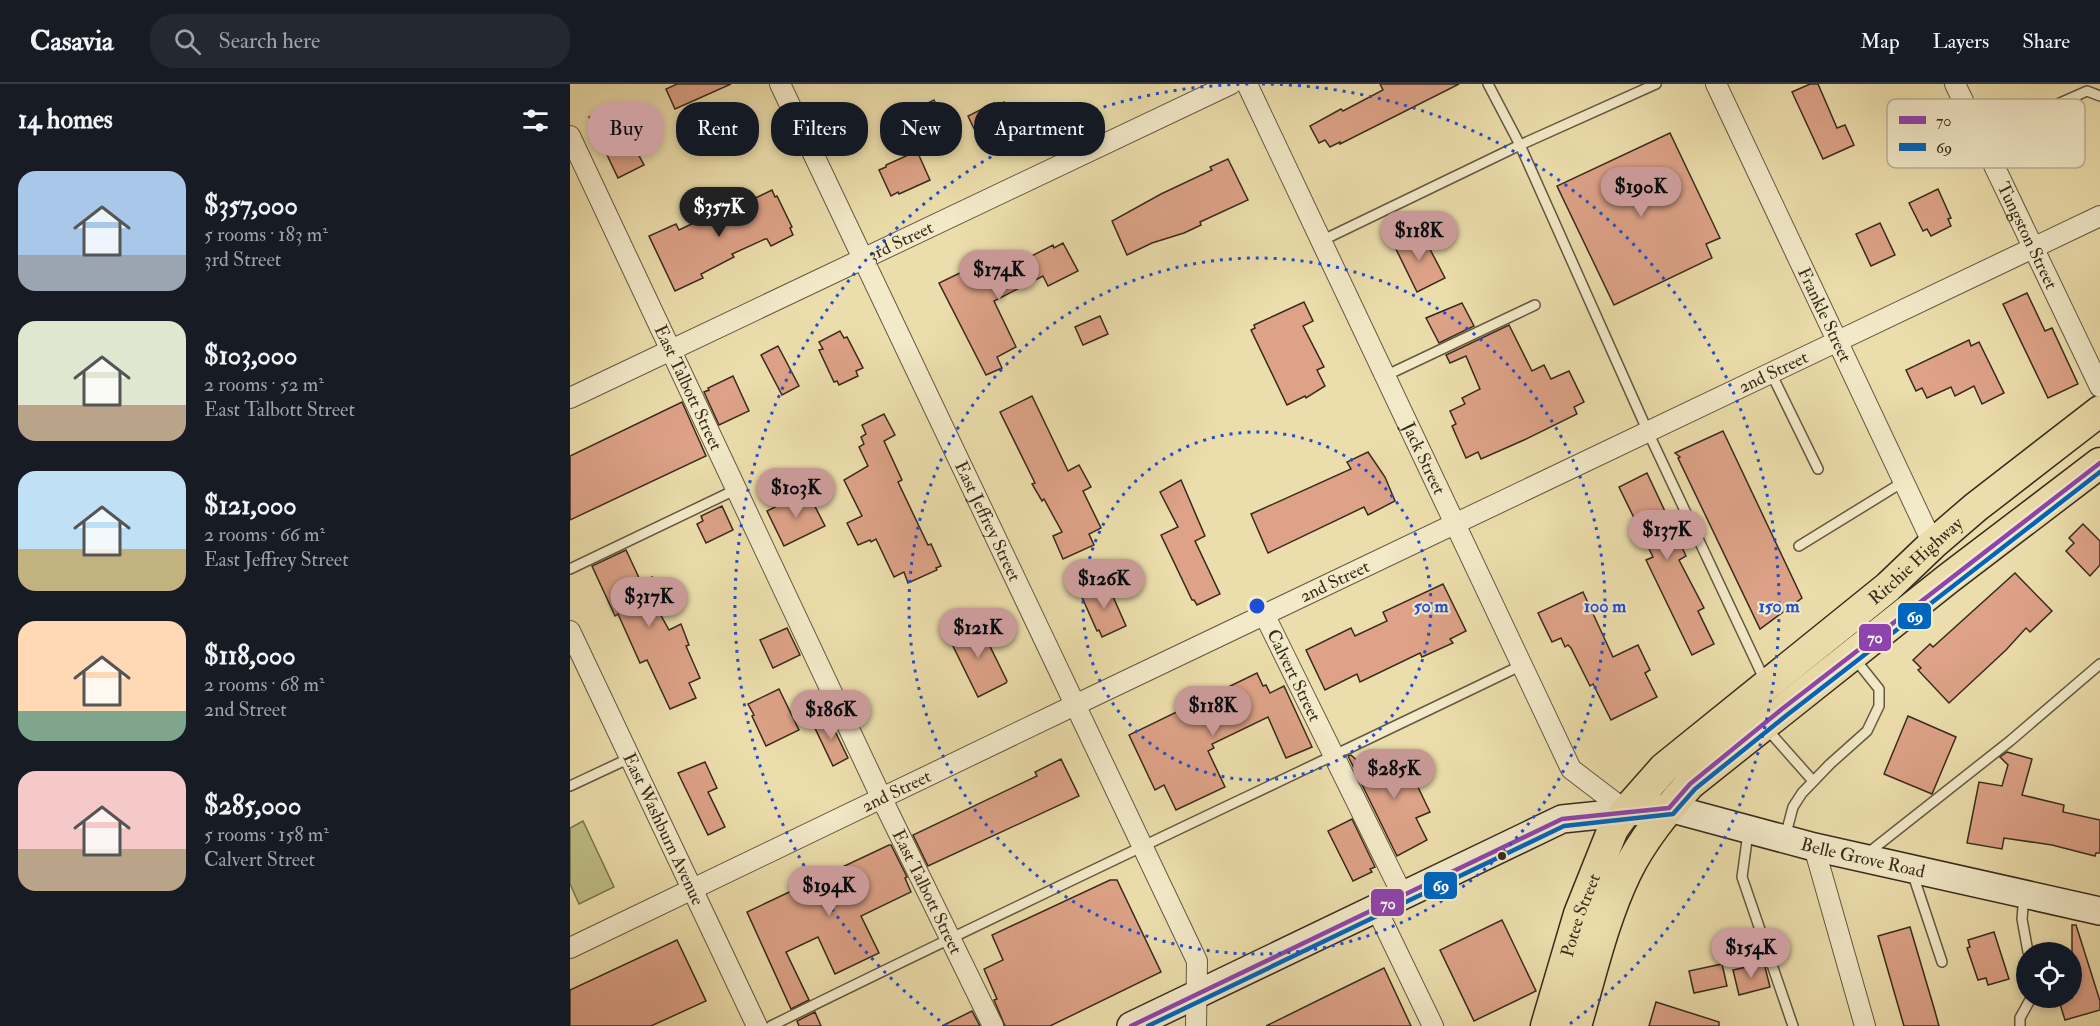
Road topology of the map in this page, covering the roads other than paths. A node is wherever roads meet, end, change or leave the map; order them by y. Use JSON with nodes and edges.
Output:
{"nodes":[{"id":1,"x":780,"y":84,"type":"edge"},
{"id":2,"x":1231,"y":84,"type":"edge"},
{"id":3,"x":1247,"y":84,"type":"edge"},
{"id":4,"x":1488,"y":84,"type":"edge"},
{"id":5,"x":1656,"y":84,"type":"edge"},
{"id":6,"x":1716,"y":84,"type":"edge"},
{"id":7,"x":1955,"y":84,"type":"edge"},
{"id":8,"x":2100,"y":96,"type":"edge"},
{"id":9,"x":1962,"y":99,"type":"edge"},
{"id":10,"x":2069,"y":99,"type":"edge"},
{"id":11,"x":570,"y":136,"type":"edge"},
{"id":12,"x":1520,"y":145,"type":"junction"},
{"id":13,"x":1995,"y":168,"type":"edge"},
{"id":14,"x":2100,"y":216,"type":"edge"},
{"id":15,"x":1321,"y":241,"type":"junction"},
{"id":16,"x":2034,"y":248,"type":"junction"},
{"id":17,"x":863,"y":259,"type":"junction"},
{"id":18,"x":1535,"y":305,"type":"dead end"},
{"id":19,"x":1837,"y":342,"type":"junction"},
{"id":20,"x":671,"y":350,"type":"junction"},
{"id":21,"x":1771,"y":373,"type":"junction"},
{"id":22,"x":1385,"y":376,"type":"junction"},
{"id":23,"x":2100,"y":387,"type":"edge"},
{"id":24,"x":570,"y":398,"type":"edge"},
{"id":25,"x":2100,"y":411,"type":"edge"},
{"id":26,"x":1648,"y":432,"type":"junction"},
{"id":27,"x":2100,"y":463,"type":"edge"},
{"id":28,"x":1818,"y":469,"type":"dead end"},
{"id":29,"x":1904,"y":482,"type":"junction"},
{"id":30,"x":736,"y":489,"type":"junction"},
{"id":31,"x":1455,"y":524,"type":"junction"},
{"id":32,"x":1933,"y":544,"type":"junction"},
{"id":33,"x":1798,"y":546,"type":"dead end"},
{"id":34,"x":570,"y":569,"type":"edge"},
{"id":35,"x":1265,"y":616,"type":"junction"},
{"id":36,"x":570,"y":631,"type":"edge"},
{"id":37,"x":1851,"y":655,"type":"junction"},
{"id":38,"x":2100,"y":664,"type":"edge"},
{"id":39,"x":1522,"y":665,"type":"junction"},
{"id":40,"x":1767,"y":686,"type":"junction"},
{"id":41,"x":1075,"y":705,"type":"junction"},
{"id":42,"x":1763,"y":725,"type":"junction"},
{"id":43,"x":1334,"y":756,"type":"junction"},
{"id":44,"x":630,"y":758,"type":"junction"},
{"id":45,"x":1813,"y":781,"type":"junction"},
{"id":46,"x":570,"y":786,"type":"edge"},
{"id":47,"x":882,"y":799,"type":"junction"},
{"id":48,"x":1669,"y":808,"type":"junction"},
{"id":49,"x":1626,"y":812,"type":"junction"},
{"id":50,"x":1748,"y":831,"type":"junction"},
{"id":51,"x":1785,"y":839,"type":"junction"},
{"id":52,"x":1814,"y":847,"type":"junction"},
{"id":53,"x":1143,"y":848,"type":"junction"},
{"id":54,"x":1864,"y":856,"type":"junction"},
{"id":55,"x":1910,"y":867,"type":"junction"},
{"id":56,"x":1626,"y":874,"type":"joint"},
{"id":57,"x":693,"y":890,"type":"junction"},
{"id":58,"x":2024,"y":894,"type":"junction"},
{"id":59,"x":1403,"y":896,"type":"junction"},
{"id":60,"x":1376,"y":908,"type":"junction"},
{"id":61,"x":2100,"y":911,"type":"edge"},
{"id":62,"x":951,"y":938,"type":"junction"},
{"id":63,"x":2026,"y":942,"type":"edge"},
{"id":64,"x":570,"y":948,"type":"edge"},
{"id":65,"x":1942,"y":962,"type":"dead end"},
{"id":66,"x":1196,"y":995,"type":"junction"},
{"id":67,"x":2026,"y":1008,"type":"edge"},
{"id":68,"x":757,"y":1026,"type":"edge"},
{"id":69,"x":771,"y":1026,"type":"edge"},
{"id":70,"x":993,"y":1026,"type":"edge"},
{"id":71,"x":1131,"y":1026,"type":"edge"},
{"id":72,"x":1197,"y":1026,"type":"edge"},
{"id":73,"x":1433,"y":1026,"type":"edge"},
{"id":74,"x":1546,"y":1026,"type":"edge"},
{"id":75,"x":1576,"y":1026,"type":"edge"},
{"id":76,"x":1793,"y":1026,"type":"edge"},
{"id":77,"x":1865,"y":1026,"type":"edge"},
{"id":78,"x":2020,"y":1026,"type":"edge"}],
"edges":[{"from":1,"to":17,"type":"street","name":"East Jeffrey Street"},
{"from":2,"to":17,"type":"street","name":"3rd Street"},
{"from":3,"to":15,"type":"street","name":"Jack Street"},
{"from":4,"to":12,"type":"lane"},
{"from":5,"to":12,"type":"lane"},
{"from":6,"to":19,"type":"street","name":"Frankle Street"},
{"from":7,"to":9,"type":"street","name":"Tungston Street"},
{"from":8,"to":10,"type":"lane"},
{"from":11,"to":20,"type":"street","name":"East Talbott Street"},
{"from":12,"to":15,"type":"lane"},
{"from":12,"to":26,"type":"lane"},
{"from":13,"to":16,"type":"street","name":"Tungston Street"},
{"from":14,"to":16,"type":"street","name":"2nd Street"},
{"from":15,"to":22,"type":"street","name":"Jack Street"},
{"from":16,"to":19,"type":"street","name":"2nd Street"},
{"from":16,"to":23,"type":"street","name":"Tungston Street"},
{"from":17,"to":20,"type":"street","name":"3rd Street"},
{"from":17,"to":41,"type":"street","name":"East Jeffrey Street"},
{"from":18,"to":22,"type":"lane"},
{"from":19,"to":21,"type":"street","name":"2nd Street"},
{"from":19,"to":29,"type":"street","name":"Frankle Street"},
{"from":20,"to":24,"type":"street","name":"3rd Street"},
{"from":20,"to":30,"type":"street","name":"East Talbott Street"},
{"from":21,"to":26,"type":"street","name":"2nd Street"},
{"from":21,"to":28,"type":"lane"},
{"from":22,"to":31,"type":"street","name":"Jack Street"},
{"from":25,"to":32,"type":"main road","name":"Ritchie Highway"},
{"from":26,"to":31,"type":"street","name":"2nd Street"},
{"from":26,"to":40,"type":"lane"},
{"from":27,"to":37,"type":"main road","name":"Ritchie Highway"},
{"from":29,"to":32,"type":"street","name":"Frankle Street"},
{"from":29,"to":33,"type":"lane"},
{"from":30,"to":34,"type":"lane"},
{"from":30,"to":47,"type":"street","name":"East Talbott Street"},
{"from":31,"to":35,"type":"street","name":"2nd Street"},
{"from":31,"to":39,"type":"street","name":"Jack Street"},
{"from":32,"to":40,"type":"main road","name":"Ritchie Highway"},
{"from":35,"to":41,"type":"street","name":"2nd Street"},
{"from":35,"to":43,"type":"street","name":"Calvert Street"},
{"from":36,"to":44,"type":"street","name":"East Washburn Avenue"},
{"from":37,"to":42,"type":"main road","name":"Ritchie Highway"},
{"from":37,"to":45,"type":"lane"},
{"from":38,"to":54,"type":"lane"},
{"from":39,"to":43,"type":"lane"},
{"from":39,"to":49,"type":"street","name":"Jack Street"},
{"from":40,"to":49,"type":"main road","name":"Ritchie Highway"},
{"from":41,"to":47,"type":"street","name":"2nd Street"},
{"from":41,"to":53,"type":"street","name":"East Jeffrey Street"},
{"from":42,"to":45,"type":"lane"},
{"from":42,"to":48,"type":"main road","name":"Ritchie Highway"},
{"from":43,"to":53,"type":"lane"},
{"from":43,"to":59,"type":"street","name":"Calvert Street"},
{"from":44,"to":46,"type":"lane"},
{"from":44,"to":57,"type":"street","name":"East Washburn Avenue"},
{"from":45,"to":51,"type":"lane"},
{"from":47,"to":57,"type":"street","name":"2nd Street"},
{"from":47,"to":62,"type":"street","name":"East Talbott Street"},
{"from":48,"to":49,"type":"main road","name":"Belle Grove Road"},
{"from":48,"to":50,"type":"main road","name":"Belle Grove Road"},
{"from":48,"to":56,"type":"main road","name":"Ritchie Highway"},
{"from":49,"to":59,"type":"main road","name":"Belle Grove Road"},
{"from":49,"to":74,"type":"main road","name":"Potee Street"},
{"from":50,"to":51,"type":"main road","name":"Belle Grove Road"},
{"from":50,"to":76,"type":"lane"},
{"from":51,"to":52,"type":"main road","name":"Belle Grove Road"},
{"from":52,"to":54,"type":"main road","name":"Belle Grove Road"},
{"from":52,"to":77,"type":"street"},
{"from":53,"to":62,"type":"lane"},
{"from":53,"to":66,"type":"street","name":"East Jeffrey Street"},
{"from":54,"to":55,"type":"main road","name":"Belle Grove Road"},
{"from":55,"to":58,"type":"main road","name":"Belle Grove Road"},
{"from":55,"to":65,"type":"lane"},
{"from":56,"to":75,"type":"main road","name":"Potee Street"},
{"from":57,"to":64,"type":"street","name":"2nd Street"},
{"from":57,"to":68,"type":"street","name":"East Washburn Avenue"},
{"from":58,"to":61,"type":"main road","name":"Belle Grove Road"},
{"from":58,"to":63,"type":"lane"},
{"from":59,"to":60,"type":"main road","name":"Belle Grove Road"},
{"from":60,"to":66,"type":"main road","name":"Belle Grove Road"},
{"from":60,"to":73,"type":"street"},
{"from":62,"to":69,"type":"lane"},
{"from":62,"to":70,"type":"street","name":"East Talbott Street"},
{"from":66,"to":71,"type":"main road","name":"Belle Grove Road"},
{"from":66,"to":72,"type":"street","name":"East Jeffrey Street"},
{"from":67,"to":78,"type":"lane"}]}
